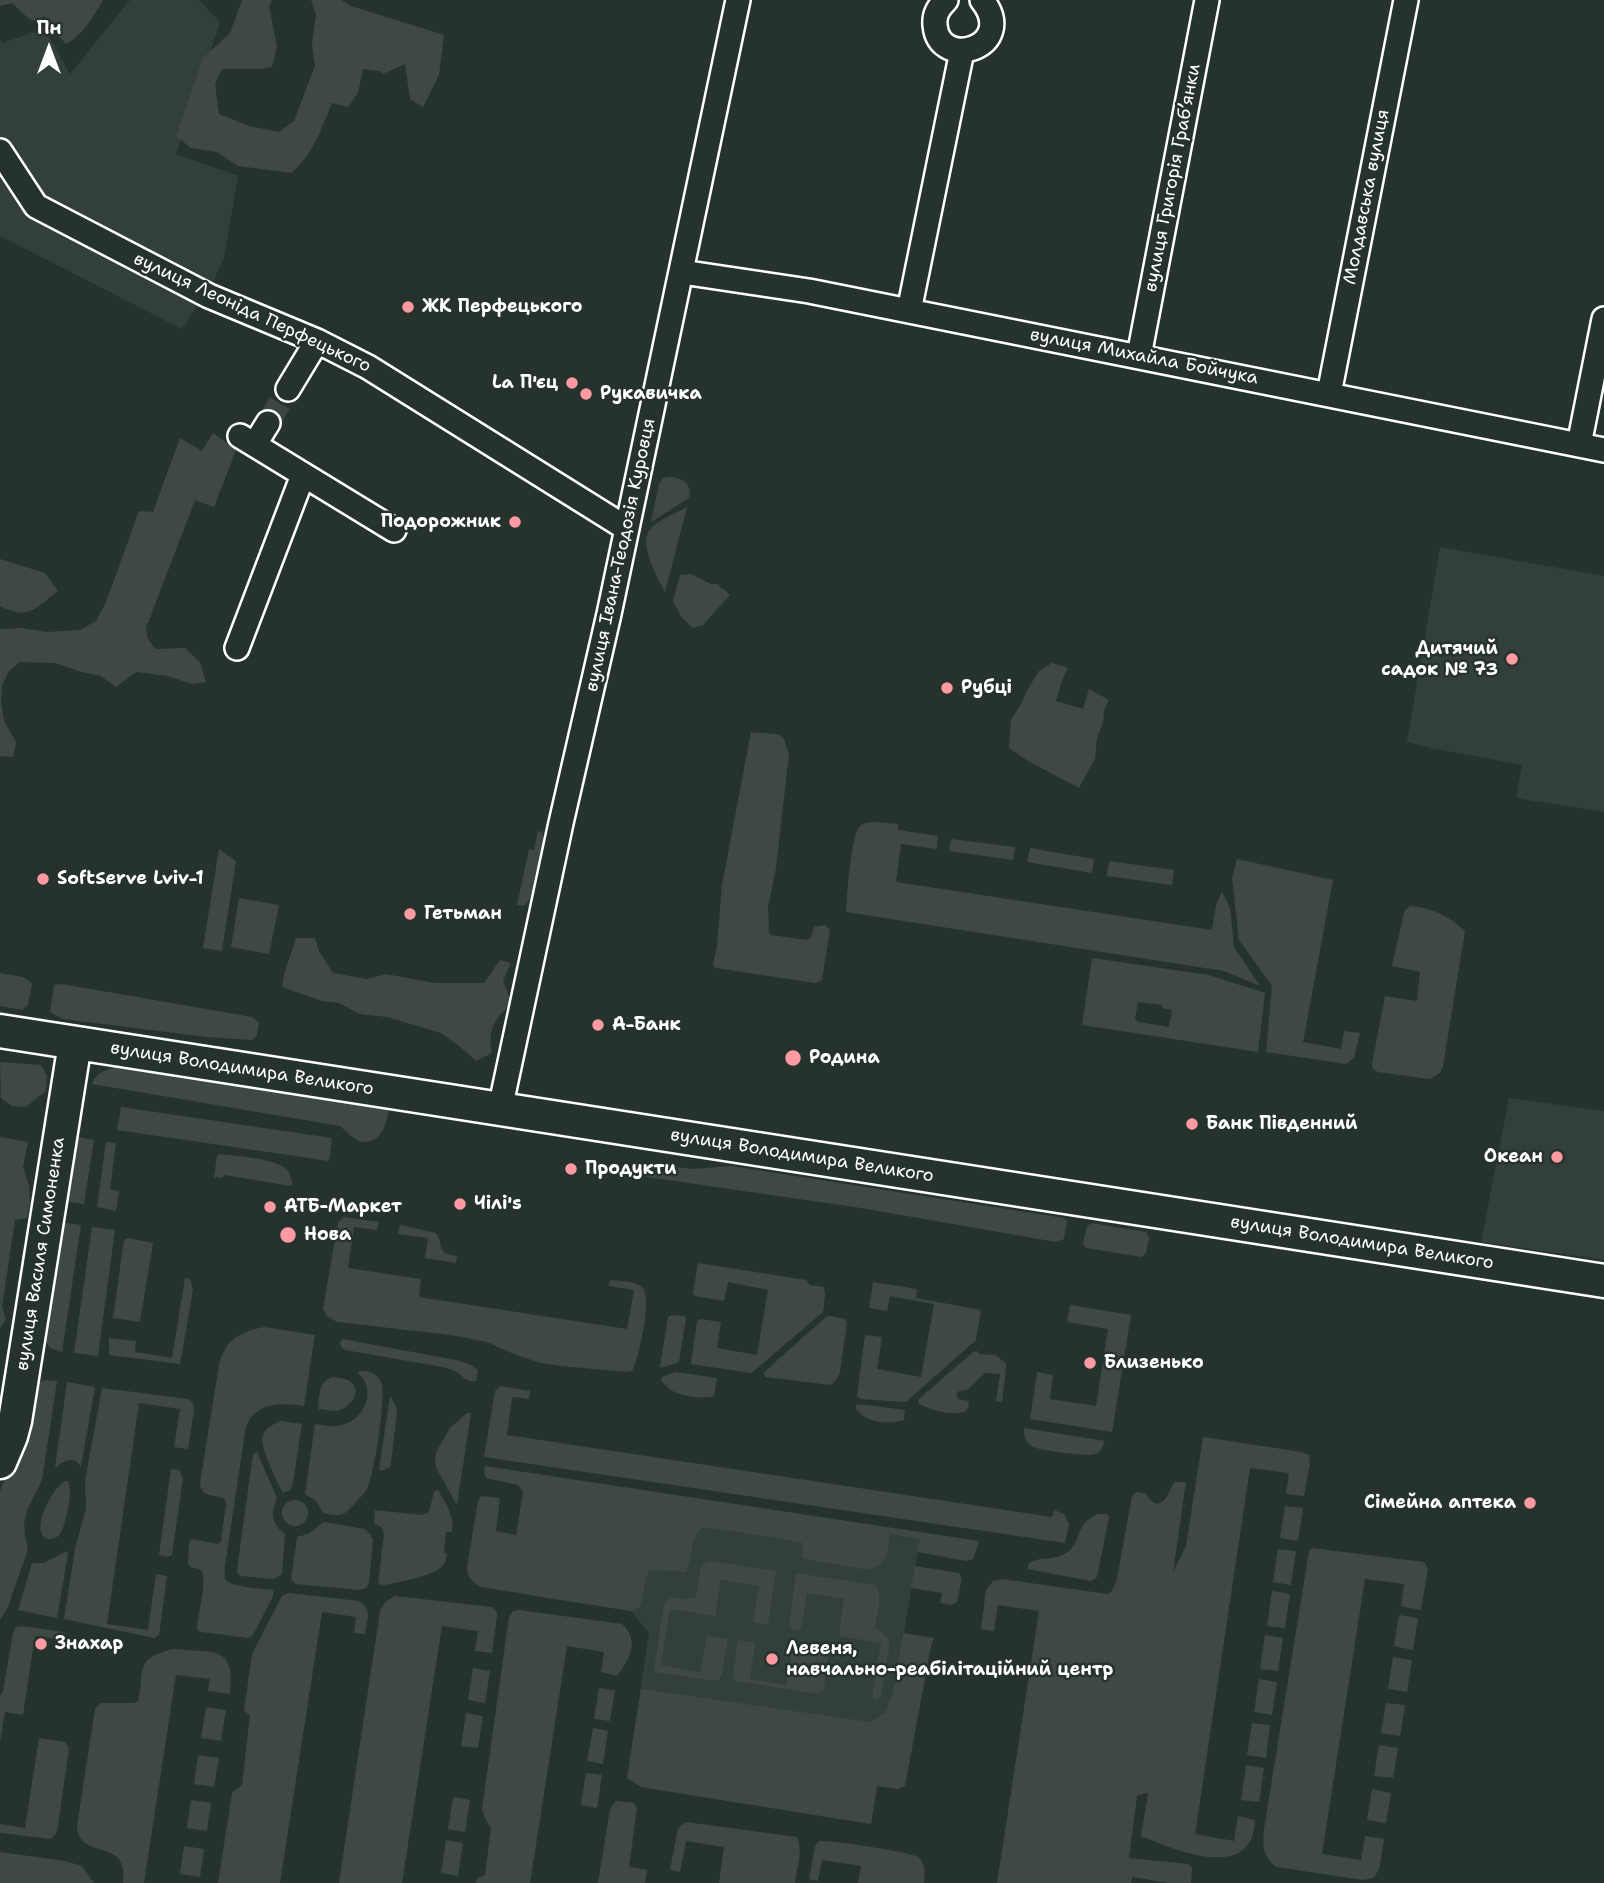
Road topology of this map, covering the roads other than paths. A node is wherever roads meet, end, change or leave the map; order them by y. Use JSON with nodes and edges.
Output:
{"nodes":[{"id":1,"x":738,"y":0,"type":"edge"},
{"id":2,"x":946,"y":0,"type":"edge"},
{"id":3,"x":982,"y":0,"type":"edge"},
{"id":4,"x":1207,"y":0,"type":"edge"},
{"id":5,"x":1406,"y":0,"type":"edge"},
{"id":6,"x":962,"y":51,"type":"junction"},
{"id":7,"x":0,"y":151,"type":"edge"},
{"id":8,"x":682,"y":272,"type":"junction"},
{"id":9,"x":909,"y":311,"type":"junction"},
{"id":10,"x":1604,"y":319,"type":"edge"},
{"id":11,"x":317,"y":341,"type":"junction"},
{"id":12,"x":1139,"y":356,"type":"junction"},
{"id":13,"x":288,"y":389,"type":"tunnel mouth"},
{"id":14,"x":1329,"y":394,"type":"junction"},
{"id":15,"x":268,"y":422,"type":"tunnel mouth"},
{"id":16,"x":1579,"y":445,"type":"junction"},
{"id":17,"x":1604,"y":450,"type":"edge"},
{"id":18,"x":303,"y":474,"type":"junction"},
{"id":19,"x":626,"y":528,"type":"junction"},
{"id":20,"x":394,"y":530,"type":"dead end"},
{"id":21,"x":237,"y":648,"type":"dead end"},
{"id":22,"x":0,"y":1031,"type":"edge"},
{"id":23,"x":75,"y":1043,"type":"junction"},
{"id":24,"x":500,"y":1109,"type":"junction"},
{"id":25,"x":1604,"y":1281,"type":"edge"},
{"id":26,"x":0,"y":1462,"type":"edge"}],
"edges":[{"from":1,"to":8,"type":"street","name":"вулиця Івана-Теодозія Куровця"},
{"from":2,"to":6,"type":"street"},
{"from":3,"to":6,"type":"street"},
{"from":4,"to":12,"type":"street","name":"вулиця Григорія Грабʼянки"},
{"from":5,"to":14,"type":"street","name":"Молдавська вулиця"},
{"from":6,"to":9,"type":"street"},
{"from":7,"to":11,"type":"street","name":"вулиця Леоніда Перфецького"},
{"from":8,"to":9,"type":"street","name":"вулиця Михайла Бойчука"},
{"from":8,"to":19,"type":"street","name":"вулиця Івана-Теодозія Куровця"},
{"from":9,"to":12,"type":"street","name":"вулиця Михайла Бойчука"},
{"from":10,"to":16,"type":"street"},
{"from":11,"to":13,"type":"street"},
{"from":11,"to":19,"type":"street","name":"вулиця Леоніда Перфецького"},
{"from":12,"to":14,"type":"street","name":"вулиця Михайла Бойчука"},
{"from":14,"to":16,"type":"street","name":"вулиця Михайла Бойчука"},
{"from":15,"to":18,"type":"street"},
{"from":16,"to":17,"type":"street","name":"вулиця Михайла Бойчука"},
{"from":18,"to":20,"type":"street"},
{"from":18,"to":21,"type":"street"},
{"from":19,"to":24,"type":"street","name":"вулиця Івана-Теодозія Куровця"},
{"from":22,"to":23,"type":"main road","name":"вулиця Володимира Великого"},
{"from":23,"to":24,"type":"main road","name":"вулиця Володимира Великого"},
{"from":23,"to":26,"type":"main road","name":"вулиця Василя Симоненка"},
{"from":24,"to":25,"type":"main road","name":"вулиця Володимира Великого"}]}
